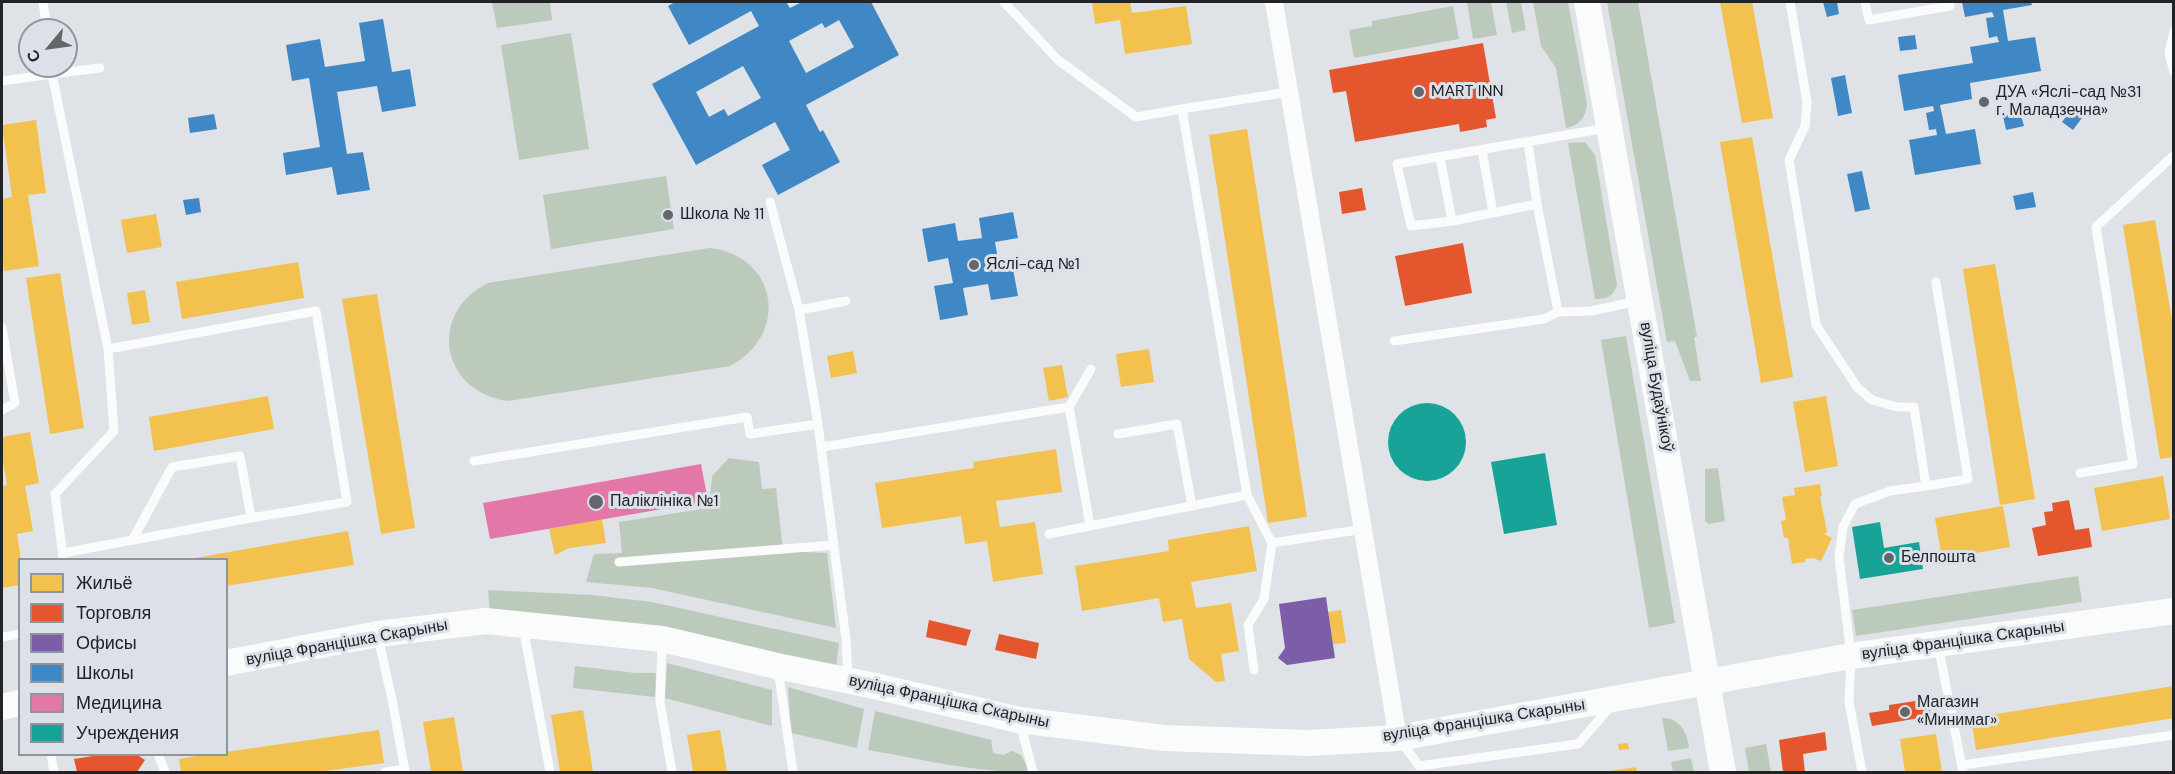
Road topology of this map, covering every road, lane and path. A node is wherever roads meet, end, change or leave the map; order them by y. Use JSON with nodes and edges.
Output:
{"nodes":[{"id":1,"x":44,"y":2,"type":"edge"},
{"id":2,"x":1004,"y":2,"type":"edge"},
{"id":3,"x":1274,"y":2,"type":"edge"},
{"id":4,"x":1587,"y":2,"type":"edge"},
{"id":5,"x":1790,"y":2,"type":"edge"},
{"id":6,"x":1865,"y":2,"type":"edge"},
{"id":7,"x":1950,"y":6,"type":"dead end"},
{"id":8,"x":46,"y":18,"type":"edge"},
{"id":9,"x":2174,"y":31,"type":"edge"},
{"id":10,"x":100,"y":68,"type":"dead end"},
{"id":11,"x":78,"y":69,"type":"edge"},
{"id":12,"x":2174,"y":72,"type":"edge"},
{"id":13,"x":18,"y":77,"type":"edge"},
{"id":14,"x":53,"y":78,"type":"edge"},
{"id":15,"x":2,"y":81,"type":"edge"},
{"id":16,"x":1289,"y":92,"type":"junction"},
{"id":17,"x":1182,"y":109,"type":"junction"},
{"id":18,"x":1610,"y":127,"type":"junction"},
{"id":19,"x":1528,"y":142,"type":"junction"},
{"id":20,"x":1482,"y":150,"type":"junction"},
{"id":21,"x":2174,"y":155,"type":"edge"},
{"id":22,"x":1440,"y":157,"type":"junction"},
{"id":23,"x":770,"y":202,"type":"dead end"},
{"id":24,"x":1537,"y":204,"type":"junction"},
{"id":25,"x":1493,"y":213,"type":"junction"},
{"id":26,"x":1452,"y":221,"type":"junction"},
{"id":27,"x":1936,"y":282,"type":"dead end"},
{"id":28,"x":846,"y":301,"type":"dead end"},
{"id":29,"x":1641,"y":301,"type":"junction"},
{"id":30,"x":800,"y":310,"type":"junction"},
{"id":31,"x":1558,"y":312,"type":"junction"},
{"id":32,"x":2,"y":328,"type":"edge"},
{"id":33,"x":1395,"y":341,"type":"dead end"},
{"id":34,"x":108,"y":349,"type":"junction"},
{"id":35,"x":1091,"y":369,"type":"dead end"},
{"id":36,"x":1069,"y":407,"type":"junction"},
{"id":37,"x":2,"y":410,"type":"edge"},
{"id":38,"x":818,"y":424,"type":"junction"},
{"id":39,"x":1118,"y":434,"type":"dead end"},
{"id":40,"x":822,"y":447,"type":"junction"},
{"id":41,"x":474,"y":460,"type":"dead end"},
{"id":42,"x":2080,"y":473,"type":"dead end"},
{"id":43,"x":1926,"y":486,"type":"junction"},
{"id":44,"x":1247,"y":495,"type":"junction"},
{"id":45,"x":1192,"y":506,"type":"junction"},
{"id":46,"x":251,"y":518,"type":"junction"},
{"id":47,"x":1090,"y":525,"type":"junction"},
{"id":48,"x":1364,"y":529,"type":"junction"},
{"id":49,"x":1049,"y":534,"type":"dead end"},
{"id":50,"x":133,"y":539,"type":"junction"},
{"id":51,"x":1272,"y":543,"type":"junction"},
{"id":52,"x":834,"y":545,"type":"junction"},
{"id":53,"x":63,"y":556,"type":"edge"},
{"id":54,"x":619,"y":562,"type":"dead end"},
{"id":55,"x":2174,"y":610,"type":"edge"},
{"id":56,"x":523,"y":625,"type":"junction"},
{"id":57,"x":18,"y":634,"type":"edge"},
{"id":58,"x":378,"y":634,"type":"junction"},
{"id":59,"x":2,"y":637,"type":"edge"},
{"id":60,"x":662,"y":639,"type":"junction"},
{"id":61,"x":1938,"y":645,"type":"junction"},
{"id":62,"x":1851,"y":656,"type":"junction"},
{"id":63,"x":228,"y":663,"type":"edge"},
{"id":64,"x":777,"y":666,"type":"junction"},
{"id":65,"x":1254,"y":670,"type":"dead end"},
{"id":66,"x":848,"y":680,"type":"junction"},
{"id":67,"x":1707,"y":683,"type":"junction"},
{"id":68,"x":1616,"y":700,"type":"junction"},
{"id":69,"x":18,"y":703,"type":"edge"},
{"id":70,"x":2,"y":707,"type":"edge"},
{"id":71,"x":1019,"y":720,"type":"junction"},
{"id":72,"x":2174,"y":735,"type":"edge"},
{"id":73,"x":1398,"y":738,"type":"junction"},
{"id":74,"x":51,"y":756,"type":"edge"},
{"id":75,"x":159,"y":756,"type":"edge"},
{"id":76,"x":1963,"y":769,"type":"edge"},
{"id":77,"x":405,"y":771,"type":"edge"},
{"id":78,"x":54,"y":772,"type":"edge"},
{"id":79,"x":165,"y":772,"type":"edge"},
{"id":80,"x":385,"y":772,"type":"edge"},
{"id":81,"x":550,"y":772,"type":"edge"},
{"id":82,"x":672,"y":772,"type":"edge"},
{"id":83,"x":793,"y":772,"type":"edge"},
{"id":84,"x":1033,"y":772,"type":"edge"},
{"id":85,"x":1724,"y":772,"type":"edge"},
{"id":86,"x":1862,"y":772,"type":"edge"}],
"edges":[{"from":1,"to":8,"type":"lane"},
{"from":2,"to":17,"type":"lane"},
{"from":3,"to":16,"type":"street"},
{"from":4,"to":18,"type":"main road","name":"вуліца Будаўнікоў"},
{"from":5,"to":43,"type":"lane"},
{"from":6,"to":7,"type":"lane"},
{"from":9,"to":12,"type":"lane"},
{"from":10,"to":11,"type":"lane"},
{"from":13,"to":15,"type":"lane"},
{"from":14,"to":34,"type":"lane"},
{"from":16,"to":17,"type":"lane"},
{"from":16,"to":48,"type":"street"},
{"from":17,"to":44,"type":"lane"},
{"from":18,"to":19,"type":"lane"},
{"from":18,"to":29,"type":"main road","name":"вуліца Будаўнікоў"},
{"from":19,"to":20,"type":"lane"},
{"from":19,"to":24,"type":"lane"},
{"from":20,"to":22,"type":"lane"},
{"from":20,"to":25,"type":"lane"},
{"from":21,"to":42,"type":"lane"},
{"from":22,"to":26,"type":"lane"},
{"from":22,"to":26,"type":"lane"},
{"from":23,"to":30,"type":"lane"},
{"from":24,"to":25,"type":"lane"},
{"from":24,"to":31,"type":"lane"},
{"from":25,"to":26,"type":"lane"},
{"from":27,"to":43,"type":"lane"},
{"from":28,"to":30,"type":"lane"},
{"from":29,"to":31,"type":"lane"},
{"from":29,"to":67,"type":"main road","name":"вуліца Будаўнікоў"},
{"from":30,"to":38,"type":"lane"},
{"from":31,"to":33,"type":"lane"},
{"from":32,"to":37,"type":"lane"},
{"from":34,"to":46,"type":"lane"},
{"from":34,"to":53,"type":"lane"},
{"from":35,"to":36,"type":"lane"},
{"from":36,"to":40,"type":"lane"},
{"from":36,"to":47,"type":"lane"},
{"from":38,"to":40,"type":"lane"},
{"from":38,"to":41,"type":"lane"},
{"from":39,"to":45,"type":"lane"},
{"from":40,"to":52,"type":"lane"},
{"from":43,"to":62,"type":"lane"},
{"from":44,"to":45,"type":"lane"},
{"from":44,"to":51,"type":"lane"},
{"from":45,"to":47,"type":"lane"},
{"from":46,"to":50,"type":"lane"},
{"from":46,"to":50,"type":"lane"},
{"from":47,"to":49,"type":"lane"},
{"from":48,"to":51,"type":"lane"},
{"from":48,"to":73,"type":"street"},
{"from":50,"to":53,"type":"lane"},
{"from":51,"to":65,"type":"lane"},
{"from":52,"to":54,"type":"lane"},
{"from":52,"to":66,"type":"lane"},
{"from":55,"to":61,"type":"main road","name":"вуліца Францішка Скарыны"},
{"from":56,"to":58,"type":"main road","name":"вуліца Францішка Скарыны"},
{"from":56,"to":60,"type":"main road","name":"вуліца Францішка Скарыны"},
{"from":56,"to":81,"type":"lane"},
{"from":57,"to":59,"type":"lane"},
{"from":58,"to":63,"type":"main road","name":"вуліца Францішка Скарыны"},
{"from":58,"to":77,"type":"lane"},
{"from":60,"to":64,"type":"main road","name":"вуліца Францішка Скарыны"},
{"from":60,"to":82,"type":"lane"},
{"from":61,"to":62,"type":"main road","name":"вуліца Францішка Скарыны"},
{"from":61,"to":76,"type":"lane"},
{"from":62,"to":67,"type":"main road","name":"вуліца Францішка Скарыны"},
{"from":62,"to":86,"type":"lane"},
{"from":64,"to":66,"type":"main road","name":"вуліца Францішка Скарыны"},
{"from":64,"to":83,"type":"lane"},
{"from":66,"to":71,"type":"main road","name":"вуліца Францішка Скарыны"},
{"from":67,"to":68,"type":"main road","name":"вуліца Францішка Скарыны"},
{"from":67,"to":85,"type":"main road","name":"вуліца Будаўнікоў"},
{"from":68,"to":73,"type":"main road","name":"вуліца Францішка Скарыны"},
{"from":68,"to":73,"type":"lane"},
{"from":69,"to":70,"type":"main road"},
{"from":71,"to":73,"type":"main road","name":"вуліца Францішка Скарыны"},
{"from":71,"to":84,"type":"lane"},
{"from":72,"to":76,"type":"lane"},
{"from":74,"to":78,"type":"lane"},
{"from":75,"to":79,"type":"lane"},
{"from":77,"to":80,"type":"lane"}]}
